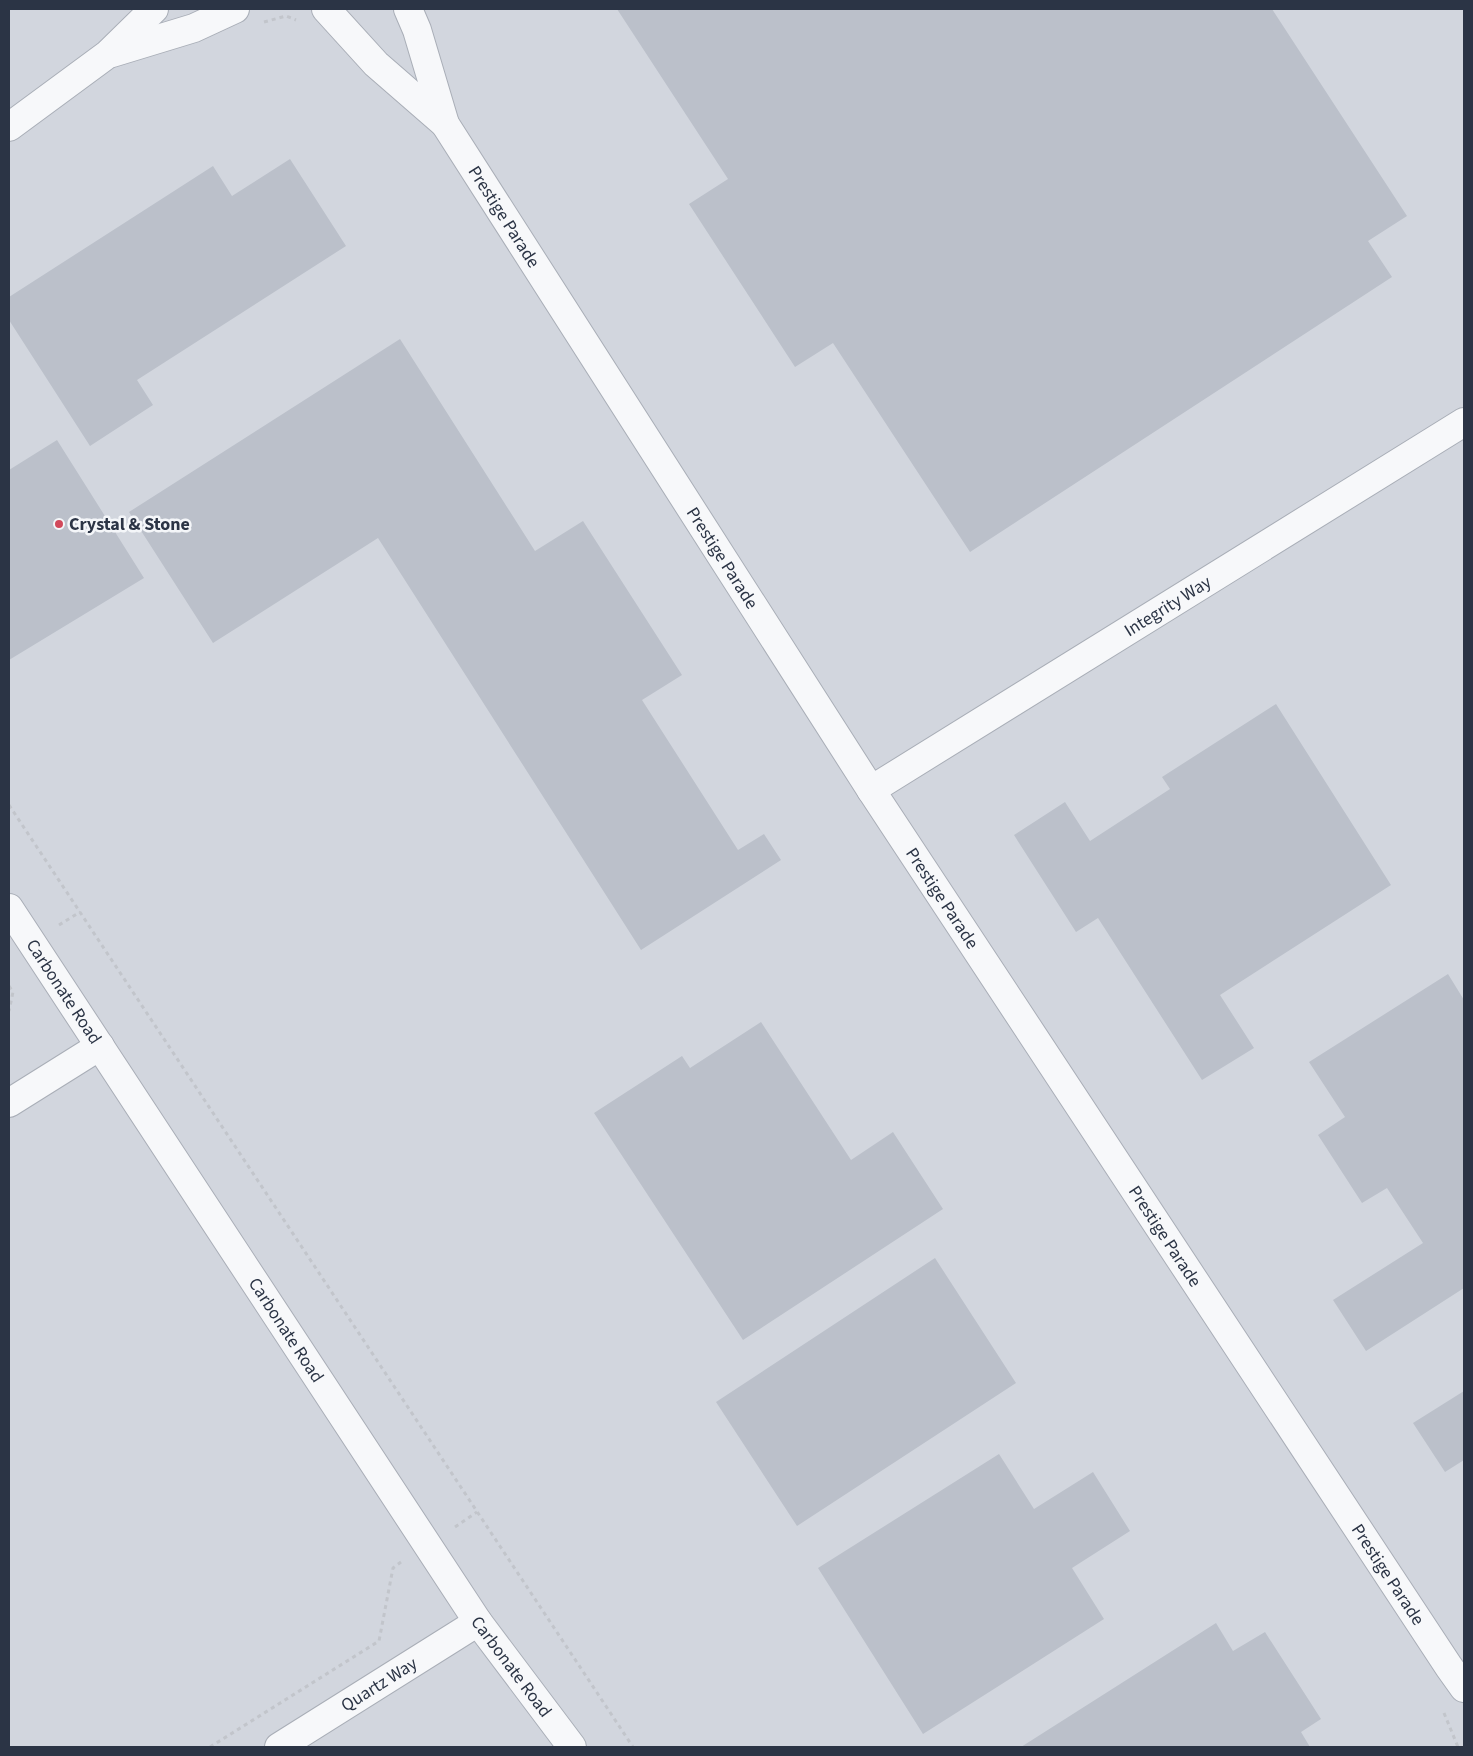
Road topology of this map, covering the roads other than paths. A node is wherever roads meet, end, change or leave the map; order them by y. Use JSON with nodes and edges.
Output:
{"nodes":[{"id":1,"x":154,"y":9,"type":"edge"},
{"id":2,"x":235,"y":9,"type":"edge"},
{"id":3,"x":408,"y":9,"type":"edge"},
{"id":4,"x":314,"y":16,"type":"edge"},
{"id":5,"x":108,"y":54,"type":"junction"},
{"id":6,"x":445,"y":124,"type":"junction"},
{"id":7,"x":9,"y":127,"type":"edge"},
{"id":8,"x":1464,"y":422,"type":"edge"},
{"id":9,"x":871,"y":790,"type":"junction"},
{"id":10,"x":9,"y":908,"type":"edge"},
{"id":11,"x":100,"y":1046,"type":"junction"},
{"id":12,"x":9,"y":1103,"type":"edge"},
{"id":13,"x":478,"y":1622,"type":"junction"},
{"id":14,"x":1456,"y":1677,"type":"edge"},
{"id":15,"x":1452,"y":1708,"type":"edge"},
{"id":16,"x":279,"y":1747,"type":"edge"},
{"id":17,"x":572,"y":1747,"type":"edge"}],
"edges":[{"from":1,"to":5,"type":"street"},
{"from":2,"to":5,"type":"street"},
{"from":3,"to":6,"type":"street","name":"Prestige Parade"},
{"from":4,"to":6,"type":"street","name":"Prestige Parade"},
{"from":5,"to":7,"type":"street"},
{"from":6,"to":9,"type":"street","name":"Prestige Parade"},
{"from":8,"to":9,"type":"street","name":"Integrity Way"},
{"from":9,"to":14,"type":"street","name":"Prestige Parade"},
{"from":10,"to":11,"type":"street","name":"Carbonate Road"},
{"from":11,"to":12,"type":"street"},
{"from":11,"to":13,"type":"street","name":"Carbonate Road"},
{"from":13,"to":16,"type":"street","name":"Quartz Way"},
{"from":13,"to":17,"type":"street","name":"Carbonate Road"},
{"from":14,"to":15,"type":"street","name":"Prestige Parade"}]}
